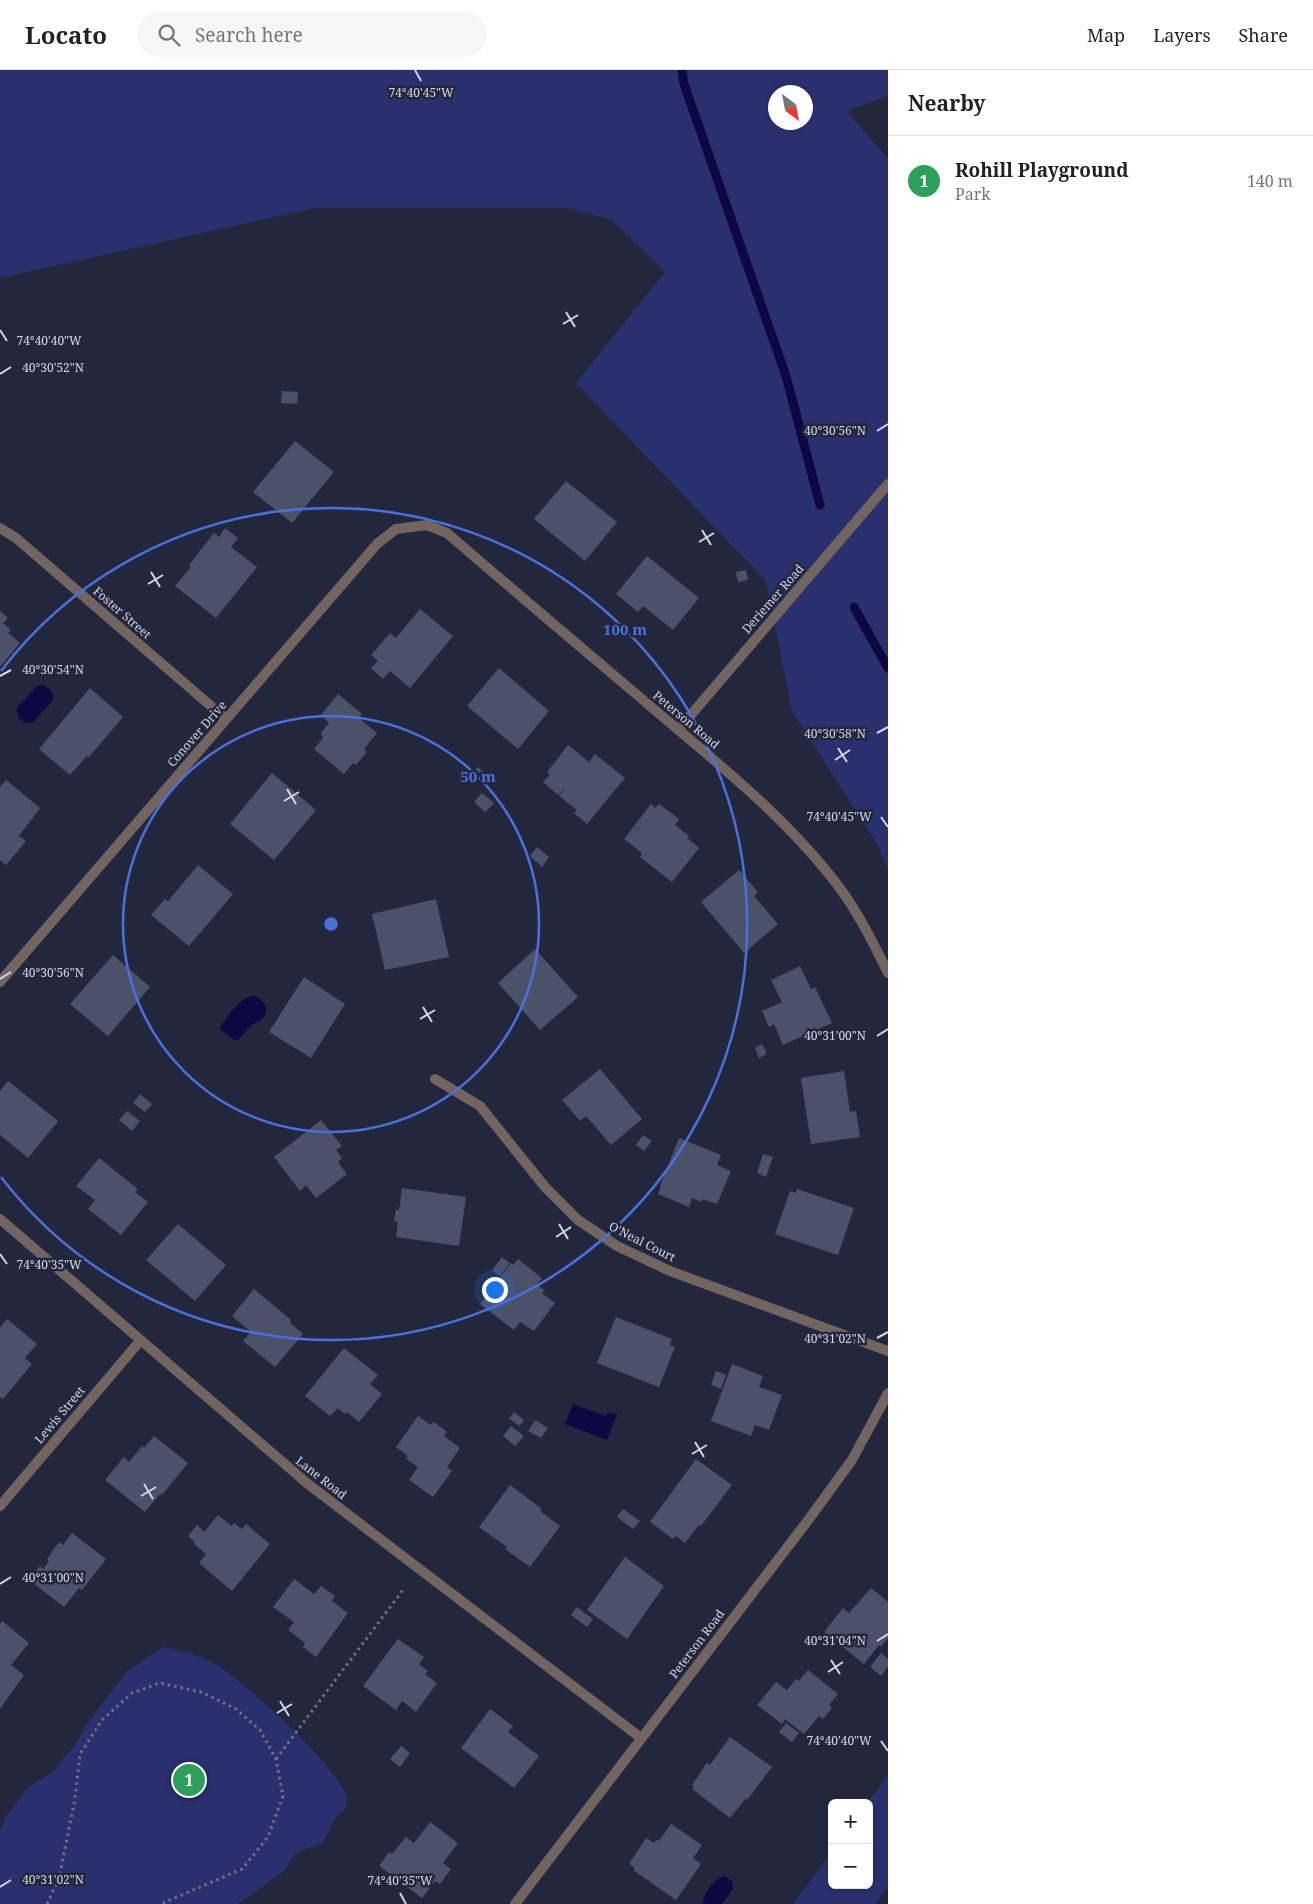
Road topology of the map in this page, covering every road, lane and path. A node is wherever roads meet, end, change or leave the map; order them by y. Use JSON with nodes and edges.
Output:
{"nodes":[{"id":1,"x":888,"y":484,"type":"edge"},
{"id":2,"x":427,"y":525,"type":"joint"},
{"id":3,"x":0,"y":528,"type":"edge"},
{"id":4,"x":226,"y":719,"type":"junction"},
{"id":5,"x":678,"y":730,"type":"junction"},
{"id":6,"x":888,"y":973,"type":"edge"},
{"id":7,"x":0,"y":982,"type":"edge"},
{"id":8,"x":435,"y":1079,"type":"dead end"},
{"id":9,"x":0,"y":1220,"type":"edge"},
{"id":10,"x":140,"y":1340,"type":"junction"},
{"id":11,"x":888,"y":1351,"type":"edge"},
{"id":12,"x":888,"y":1392,"type":"edge"},
{"id":13,"x":0,"y":1506,"type":"edge"},
{"id":14,"x":403,"y":1590,"type":"dead end"},
{"id":15,"x":641,"y":1738,"type":"junction"},
{"id":16,"x":276,"y":1759,"type":"junction"},
{"id":17,"x":47,"y":1904,"type":"edge"},
{"id":18,"x":161,"y":1904,"type":"edge"},
{"id":19,"x":515,"y":1904,"type":"edge"}],
"edges":[{"from":1,"to":5,"type":"street","name":"Deriemer Road"},
{"from":2,"to":4,"type":"street","name":"Conover Drive"},
{"from":2,"to":5,"type":"street","name":"Peterson Road"},
{"from":3,"to":4,"type":"street","name":"Foster Street"},
{"from":4,"to":7,"type":"street","name":"Conover Drive"},
{"from":5,"to":6,"type":"street","name":"Peterson Road"},
{"from":8,"to":11,"type":"street","name":"O'Neal Court"},
{"from":9,"to":10,"type":"street","name":"Lane Road"},
{"from":10,"to":13,"type":"street","name":"Lewis Street"},
{"from":10,"to":15,"type":"street","name":"Lane Road"},
{"from":12,"to":15,"type":"street","name":"Peterson Road"},
{"from":14,"to":16,"type":"path"},
{"from":15,"to":19,"type":"street","name":"Peterson Road"},
{"from":16,"to":17,"type":"path"},
{"from":16,"to":18,"type":"path"}]}
